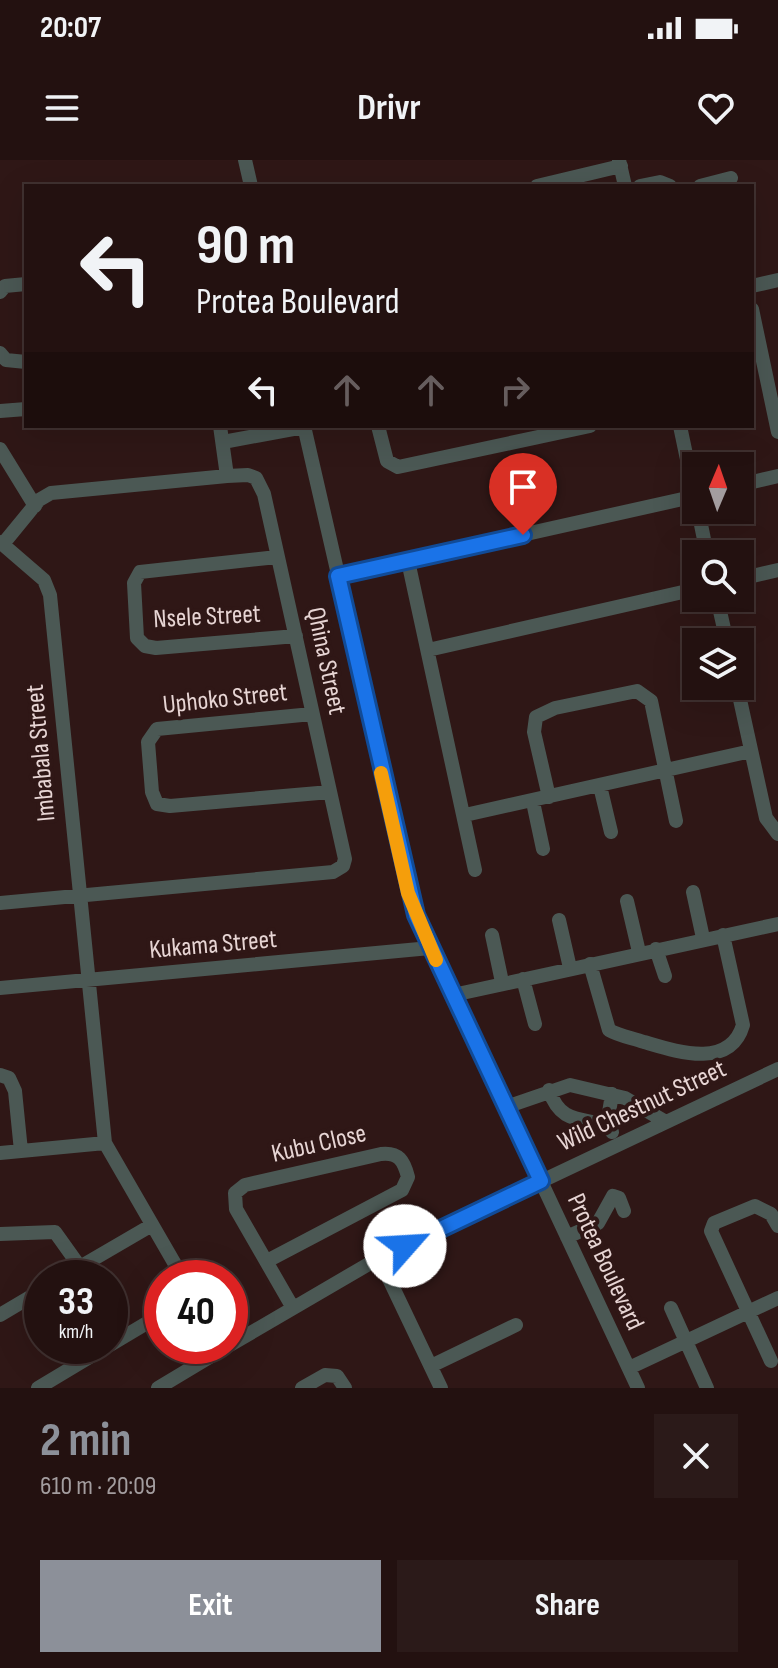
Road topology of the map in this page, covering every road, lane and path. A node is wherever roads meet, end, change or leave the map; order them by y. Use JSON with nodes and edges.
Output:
{"nodes":[{"id":1,"x":245,"y":160,"type":"edge"},
{"id":2,"x":620,"y":163,"type":"edge"},
{"id":3,"x":731,"y":178,"type":"dead end"},
{"id":4,"x":251,"y":184,"type":"edge"},
{"id":5,"x":544,"y":184,"type":"edge"},
{"id":6,"x":625,"y":184,"type":"edge"},
{"id":7,"x":708,"y":184,"type":"edge"},
{"id":8,"x":778,"y":280,"type":"edge"},
{"id":9,"x":24,"y":284,"type":"edge"},
{"id":10,"x":754,"y":286,"type":"edge"},
{"id":11,"x":0,"y":292,"type":"edge"},
{"id":12,"x":754,"y":316,"type":"edge"},
{"id":13,"x":0,"y":353,"type":"edge"},
{"id":14,"x":24,"y":362,"type":"edge"},
{"id":15,"x":772,"y":377,"type":"edge"},
{"id":16,"x":24,"y":409,"type":"edge"},
{"id":17,"x":0,"y":411,"type":"edge"},
{"id":18,"x":220,"y":428,"type":"edge"},
{"id":19,"x":299,"y":428,"type":"edge"},
{"id":20,"x":304,"y":428,"type":"edge"},
{"id":21,"x":379,"y":428,"type":"edge"},
{"id":22,"x":581,"y":428,"type":"edge"},
{"id":23,"x":680,"y":428,"type":"edge"},
{"id":24,"x":778,"y":432,"type":"edge"},
{"id":25,"x":223,"y":442,"type":"junction"},
{"id":26,"x":0,"y":449,"type":"edge"},
{"id":27,"x":686,"y":452,"type":"edge"},
{"id":28,"x":227,"y":476,"type":"junction"},
{"id":29,"x":778,"y":476,"type":"edge"},
{"id":30,"x":754,"y":482,"type":"edge"},
{"id":31,"x":682,"y":504,"type":"edge"},
{"id":32,"x":35,"y":506,"type":"junction"},
{"id":33,"x":2,"y":543,"type":"edge"},
{"id":34,"x":277,"y":557,"type":"junction"},
{"id":35,"x":408,"y":561,"type":"junction"},
{"id":36,"x":778,"y":570,"type":"edge"},
{"id":37,"x":338,"y":576,"type":"junction"},
{"id":38,"x":754,"y":576,"type":"edge"},
{"id":39,"x":682,"y":592,"type":"edge"},
{"id":40,"x":296,"y":636,"type":"junction"},
{"id":41,"x":428,"y":650,"type":"junction"},
{"id":42,"x":740,"y":700,"type":"edge"},
{"id":43,"x":312,"y":714,"type":"junction"},
{"id":44,"x":751,"y":751,"type":"junction"},
{"id":45,"x":666,"y":772,"type":"junction"},
{"id":46,"x":600,"y":786,"type":"junction"},
{"id":47,"x":330,"y":792,"type":"junction"},
{"id":48,"x":549,"y":797,"type":"junction"},
{"id":49,"x":533,"y":802,"type":"junction"},
{"id":50,"x":465,"y":815,"type":"junction"},
{"id":51,"x":676,"y":821,"type":"dead end"},
{"id":52,"x":611,"y":832,"type":"dead end"},
{"id":53,"x":778,"y":834,"type":"edge"},
{"id":54,"x":543,"y":849,"type":"dead end"},
{"id":55,"x":475,"y":870,"type":"dead end"},
{"id":56,"x":693,"y":892,"type":"dead end"},
{"id":57,"x":78,"y":896,"type":"junction"},
{"id":58,"x":627,"y":901,"type":"dead end"},
{"id":59,"x":0,"y":903,"type":"edge"},
{"id":60,"x":559,"y":920,"type":"dead end"},
{"id":61,"x":778,"y":924,"type":"edge"},
{"id":62,"x":492,"y":935,"type":"dead end"},
{"id":63,"x":723,"y":935,"type":"junction"},
{"id":64,"x":703,"y":938,"type":"junction"},
{"id":65,"x":430,"y":948,"type":"junction"},
{"id":66,"x":656,"y":949,"type":"junction"},
{"id":67,"x":639,"y":952,"type":"junction"},
{"id":68,"x":590,"y":964,"type":"junction"},
{"id":69,"x":570,"y":968,"type":"junction"},
{"id":70,"x":665,"y":976,"type":"dead end"},
{"id":71,"x":523,"y":979,"type":"junction"},
{"id":72,"x":88,"y":981,"type":"junction"},
{"id":73,"x":502,"y":982,"type":"junction"},
{"id":74,"x":0,"y":988,"type":"edge"},
{"id":75,"x":453,"y":995,"type":"junction"},
{"id":76,"x":535,"y":1024,"type":"dead end"},
{"id":77,"x":778,"y":1069,"type":"edge"},
{"id":78,"x":0,"y":1075,"type":"edge"},
{"id":79,"x":549,"y":1090,"type":"junction"},
{"id":80,"x":612,"y":1094,"type":"junction"},
{"id":81,"x":506,"y":1107,"type":"junction"},
{"id":82,"x":666,"y":1122,"type":"junction"},
{"id":83,"x":607,"y":1125,"type":"junction"},
{"id":84,"x":105,"y":1143,"type":"junction"},
{"id":85,"x":619,"y":1144,"type":"junction"},
{"id":86,"x":21,"y":1151,"type":"junction"},
{"id":87,"x":0,"y":1153,"type":"edge"},
{"id":88,"x":541,"y":1181,"type":"junction"},
{"id":89,"x":624,"y":1211,"type":"dead end"},
{"id":90,"x":152,"y":1225,"type":"junction"},
{"id":91,"x":778,"y":1226,"type":"edge"},
{"id":92,"x":0,"y":1234,"type":"edge"},
{"id":93,"x":567,"y":1237,"type":"junction"},
{"id":94,"x":379,"y":1258,"type":"junction"},
{"id":95,"x":75,"y":1260,"type":"edge"},
{"id":96,"x":92,"y":1260,"type":"edge"},
{"id":97,"x":172,"y":1260,"type":"edge"},
{"id":98,"x":267,"y":1261,"type":"junction"},
{"id":99,"x":778,"y":1298,"type":"edge"},
{"id":100,"x":24,"y":1301,"type":"edge"},
{"id":101,"x":293,"y":1308,"type":"junction"},
{"id":102,"x":671,"y":1308,"type":"dead end"},
{"id":103,"x":746,"y":1313,"type":"junction"},
{"id":104,"x":0,"y":1315,"type":"edge"},
{"id":105,"x":516,"y":1325,"type":"dead end"},
{"id":106,"x":248,"y":1334,"type":"edge"},
{"id":107,"x":685,"y":1341,"type":"junction"},
{"id":108,"x":771,"y":1361,"type":"dead end"},
{"id":109,"x":78,"y":1364,"type":"edge"},
{"id":110,"x":197,"y":1364,"type":"edge"},
{"id":111,"x":431,"y":1366,"type":"junction"},
{"id":112,"x":629,"y":1368,"type":"junction"},
{"id":113,"x":38,"y":1388,"type":"edge"},
{"id":114,"x":158,"y":1388,"type":"edge"},
{"id":115,"x":302,"y":1388,"type":"edge"},
{"id":116,"x":345,"y":1388,"type":"edge"},
{"id":117,"x":441,"y":1388,"type":"edge"},
{"id":118,"x":638,"y":1388,"type":"edge"},
{"id":119,"x":707,"y":1388,"type":"edge"}],
"edges":[{"from":1,"to":4,"type":"street"},
{"from":2,"to":5,"type":"street"},
{"from":2,"to":6,"type":"street"},
{"from":3,"to":7,"type":"street"},
{"from":8,"to":10,"type":"street"},
{"from":9,"to":11,"type":"street"},
{"from":12,"to":15,"type":"street"},
{"from":13,"to":14,"type":"street"},
{"from":15,"to":24,"type":"street"},
{"from":16,"to":17,"type":"street"},
{"from":18,"to":25,"type":"street"},
{"from":19,"to":25,"type":"street"},
{"from":20,"to":37,"type":"street","name":"Protea Boulevard"},
{"from":21,"to":22,"type":"street"},
{"from":23,"to":27,"type":"street"},
{"from":25,"to":28,"type":"street"},
{"from":26,"to":32,"type":"street"},
{"from":28,"to":32,"type":"street","name":"Qhina Street"},
{"from":28,"to":34,"type":"street","name":"Qhina Street"},
{"from":29,"to":30,"type":"street"},
{"from":31,"to":35,"type":"street"},
{"from":32,"to":33,"type":"street","name":"Qhina Street"},
{"from":33,"to":57,"type":"street","name":"Imbabala Street"},
{"from":34,"to":40,"type":"street","name":"Qhina Street"},
{"from":34,"to":40,"type":"street","name":"Nsele Street"},
{"from":35,"to":37,"type":"street"},
{"from":35,"to":41,"type":"street"},
{"from":36,"to":38,"type":"street"},
{"from":37,"to":65,"type":"street","name":"Protea Boulevard"},
{"from":39,"to":41,"type":"street"},
{"from":40,"to":43,"type":"street","name":"Qhina Street"},
{"from":41,"to":50,"type":"street"},
{"from":42,"to":44,"type":"street"},
{"from":43,"to":47,"type":"street","name":"Qhina Street"},
{"from":43,"to":47,"type":"street","name":"Uphoko Street"},
{"from":44,"to":45,"type":"street"},
{"from":44,"to":53,"type":"street"},
{"from":45,"to":46,"type":"street"},
{"from":45,"to":48,"type":"street"},
{"from":45,"to":51,"type":"street"},
{"from":46,"to":48,"type":"street"},
{"from":46,"to":52,"type":"street"},
{"from":47,"to":57,"type":"street","name":"Qhina Street"},
{"from":48,"to":49,"type":"street"},
{"from":49,"to":50,"type":"street"},
{"from":49,"to":54,"type":"street"},
{"from":50,"to":55,"type":"street"},
{"from":56,"to":64,"type":"street"},
{"from":57,"to":59,"type":"street"},
{"from":57,"to":72,"type":"street","name":"Imbabala Street"},
{"from":58,"to":67,"type":"street"},
{"from":60,"to":69,"type":"street"},
{"from":61,"to":63,"type":"street"},
{"from":62,"to":73,"type":"street"},
{"from":63,"to":64,"type":"street"},
{"from":63,"to":68,"type":"street"},
{"from":64,"to":66,"type":"street"},
{"from":65,"to":72,"type":"street","name":"Kukama Street"},
{"from":65,"to":75,"type":"street","name":"Protea Boulevard"},
{"from":66,"to":67,"type":"street"},
{"from":66,"to":70,"type":"street"},
{"from":67,"to":68,"type":"street"},
{"from":68,"to":69,"type":"street"},
{"from":69,"to":71,"type":"street"},
{"from":71,"to":73,"type":"street"},
{"from":71,"to":76,"type":"street"},
{"from":72,"to":74,"type":"street","name":"Kukama Street"},
{"from":72,"to":84,"type":"street","name":"Imbabala Street"},
{"from":73,"to":75,"type":"street"},
{"from":75,"to":81,"type":"street","name":"Protea Boulevard"},
{"from":77,"to":82,"type":"street","name":"Wild Chestnut Street"},
{"from":78,"to":86,"type":"street"},
{"from":79,"to":80,"type":"street"},
{"from":79,"to":81,"type":"street"},
{"from":79,"to":83,"type":"street"},
{"from":80,"to":82,"type":"street"},
{"from":80,"to":83,"type":"street"},
{"from":81,"to":88,"type":"street","name":"Protea Boulevard"},
{"from":82,"to":85,"type":"street","name":"Wild Chestnut Street"},
{"from":83,"to":85,"type":"street"},
{"from":84,"to":86,"type":"street"},
{"from":84,"to":90,"type":"street"},
{"from":85,"to":88,"type":"street","name":"Wild Chestnut Street"},
{"from":86,"to":87,"type":"street"},
{"from":88,"to":93,"type":"street","name":"Protea Boulevard"},
{"from":88,"to":94,"type":"street","name":"Wild Chestnut Street"},
{"from":89,"to":93,"type":"street"},
{"from":90,"to":96,"type":"street"},
{"from":90,"to":97,"type":"street"},
{"from":91,"to":103,"type":"street"},
{"from":92,"to":95,"type":"street"},
{"from":93,"to":112,"type":"street","name":"Protea Boulevard"},
{"from":94,"to":101,"type":"street","name":"Wild Chestnut Street"},
{"from":94,"to":111,"type":"street"},
{"from":98,"to":98,"type":"street","name":"Kubu Close"},
{"from":98,"to":101,"type":"street","name":"Kubu Close"},
{"from":99,"to":103,"type":"street"},
{"from":100,"to":104,"type":"street"},
{"from":101,"to":106,"type":"street","name":"Wild Chestnut Street"},
{"from":102,"to":107,"type":"street"},
{"from":103,"to":107,"type":"street"},
{"from":103,"to":108,"type":"street"},
{"from":105,"to":111,"type":"street"},
{"from":107,"to":112,"type":"street"},
{"from":107,"to":119,"type":"street"},
{"from":109,"to":113,"type":"street"},
{"from":110,"to":114,"type":"street","name":"Wild Chestnut Street"},
{"from":111,"to":117,"type":"street"},
{"from":112,"to":118,"type":"street","name":"Protea Boulevard"},
{"from":115,"to":116,"type":"street"}]}
